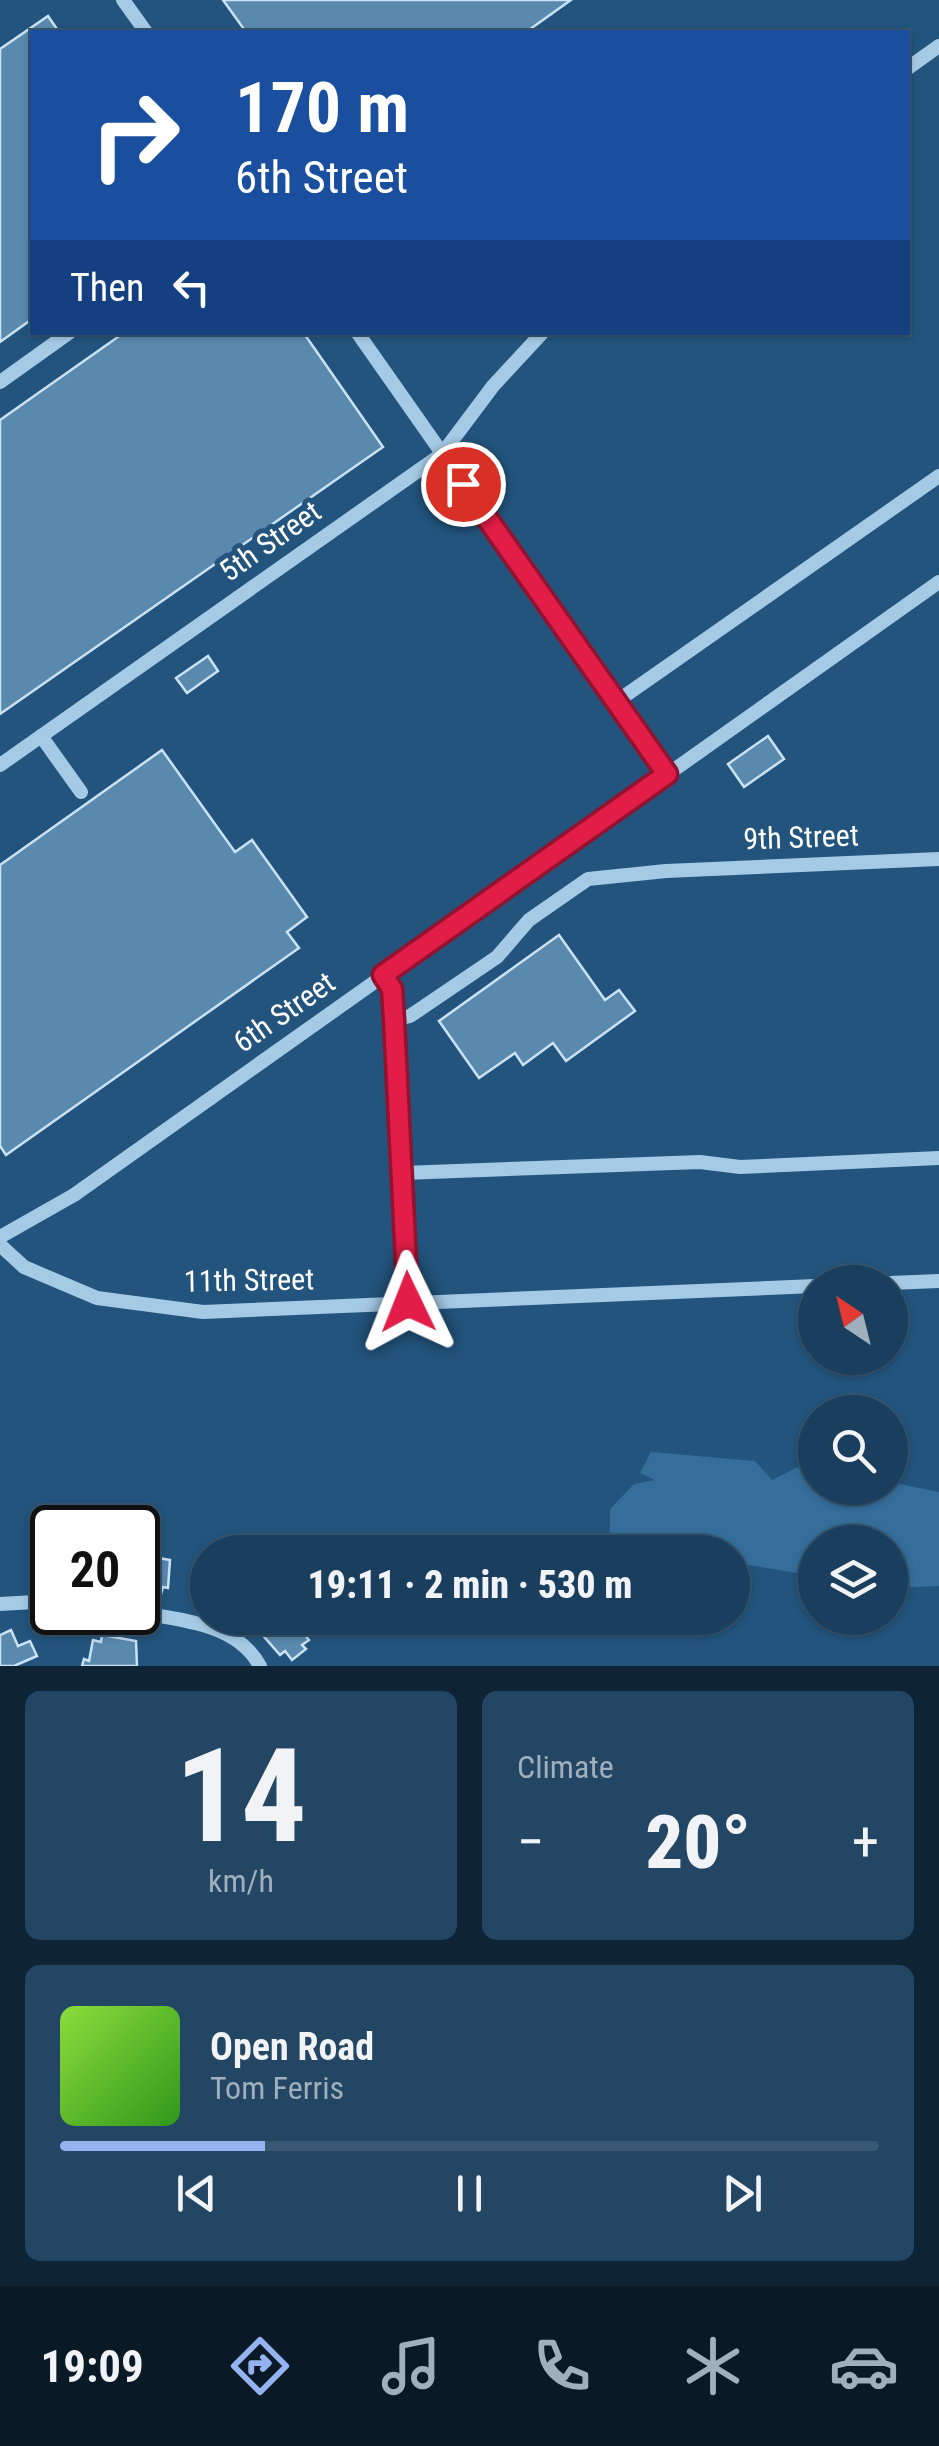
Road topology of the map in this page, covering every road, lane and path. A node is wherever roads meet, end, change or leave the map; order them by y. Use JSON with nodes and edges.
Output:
{"nodes":[{"id":1,"x":123,"y":0,"type":"edge"},
{"id":2,"x":145,"y":30,"type":"edge"},
{"id":3,"x":939,"y":46,"type":"edge"},
{"id":4,"x":910,"y":67,"type":"edge"},
{"id":5,"x":66,"y":335,"type":"edge"},
{"id":6,"x":359,"y":335,"type":"edge"},
{"id":7,"x":540,"y":335,"type":"edge"},
{"id":8,"x":0,"y":382,"type":"edge"},
{"id":9,"x":442,"y":454,"type":"junction"},
{"id":10,"x":939,"y":476,"type":"edge"},
{"id":11,"x":939,"y":582,"type":"edge"},
{"id":12,"x":616,"y":702,"type":"junction"},
{"id":13,"x":41,"y":736,"type":"junction"},
{"id":14,"x":0,"y":765,"type":"edge"},
{"id":15,"x":667,"y":774,"type":"junction"},
{"id":16,"x":82,"y":792,"type":"dead end"},
{"id":17,"x":939,"y":859,"type":"edge"},
{"id":18,"x":383,"y":975,"type":"junction"},
{"id":19,"x":394,"y":1020,"type":"junction"},
{"id":20,"x":939,"y":1158,"type":"edge"},
{"id":21,"x":403,"y":1173,"type":"junction"},
{"id":22,"x":0,"y":1241,"type":"edge"},
{"id":23,"x":939,"y":1281,"type":"edge"},
{"id":24,"x":908,"y":1282,"type":"edge"},
{"id":25,"x":798,"y":1287,"type":"edge"},
{"id":26,"x":408,"y":1302,"type":"junction"},
{"id":27,"x":30,"y":1602,"type":"edge"},
{"id":28,"x":0,"y":1604,"type":"edge"},
{"id":29,"x":160,"y":1618,"type":"edge"},
{"id":30,"x":260,"y":1666,"type":"edge"}],
"edges":[{"from":1,"to":2,"type":"street"},
{"from":3,"to":4,"type":"street"},
{"from":5,"to":8,"type":"street"},
{"from":6,"to":9,"type":"street"},
{"from":7,"to":9,"type":"street","name":"5th Street"},
{"from":9,"to":12,"type":"street"},
{"from":9,"to":13,"type":"street","name":"5th Street"},
{"from":10,"to":12,"type":"street"},
{"from":11,"to":15,"type":"street","name":"6th Street"},
{"from":12,"to":15,"type":"street"},
{"from":13,"to":14,"type":"street","name":"5th Street"},
{"from":13,"to":16,"type":"street"},
{"from":15,"to":18,"type":"street","name":"6th Street"},
{"from":17,"to":19,"type":"street","name":"9th Street"},
{"from":18,"to":19,"type":"street"},
{"from":18,"to":22,"type":"street","name":"6th Street"},
{"from":19,"to":21,"type":"street"},
{"from":20,"to":21,"type":"street"},
{"from":21,"to":26,"type":"street"},
{"from":22,"to":26,"type":"street","name":"11th Street"},
{"from":23,"to":24,"type":"street"},
{"from":25,"to":26,"type":"street","name":"11th Street"},
{"from":27,"to":28,"type":"street"},
{"from":29,"to":30,"type":"street"}]}
